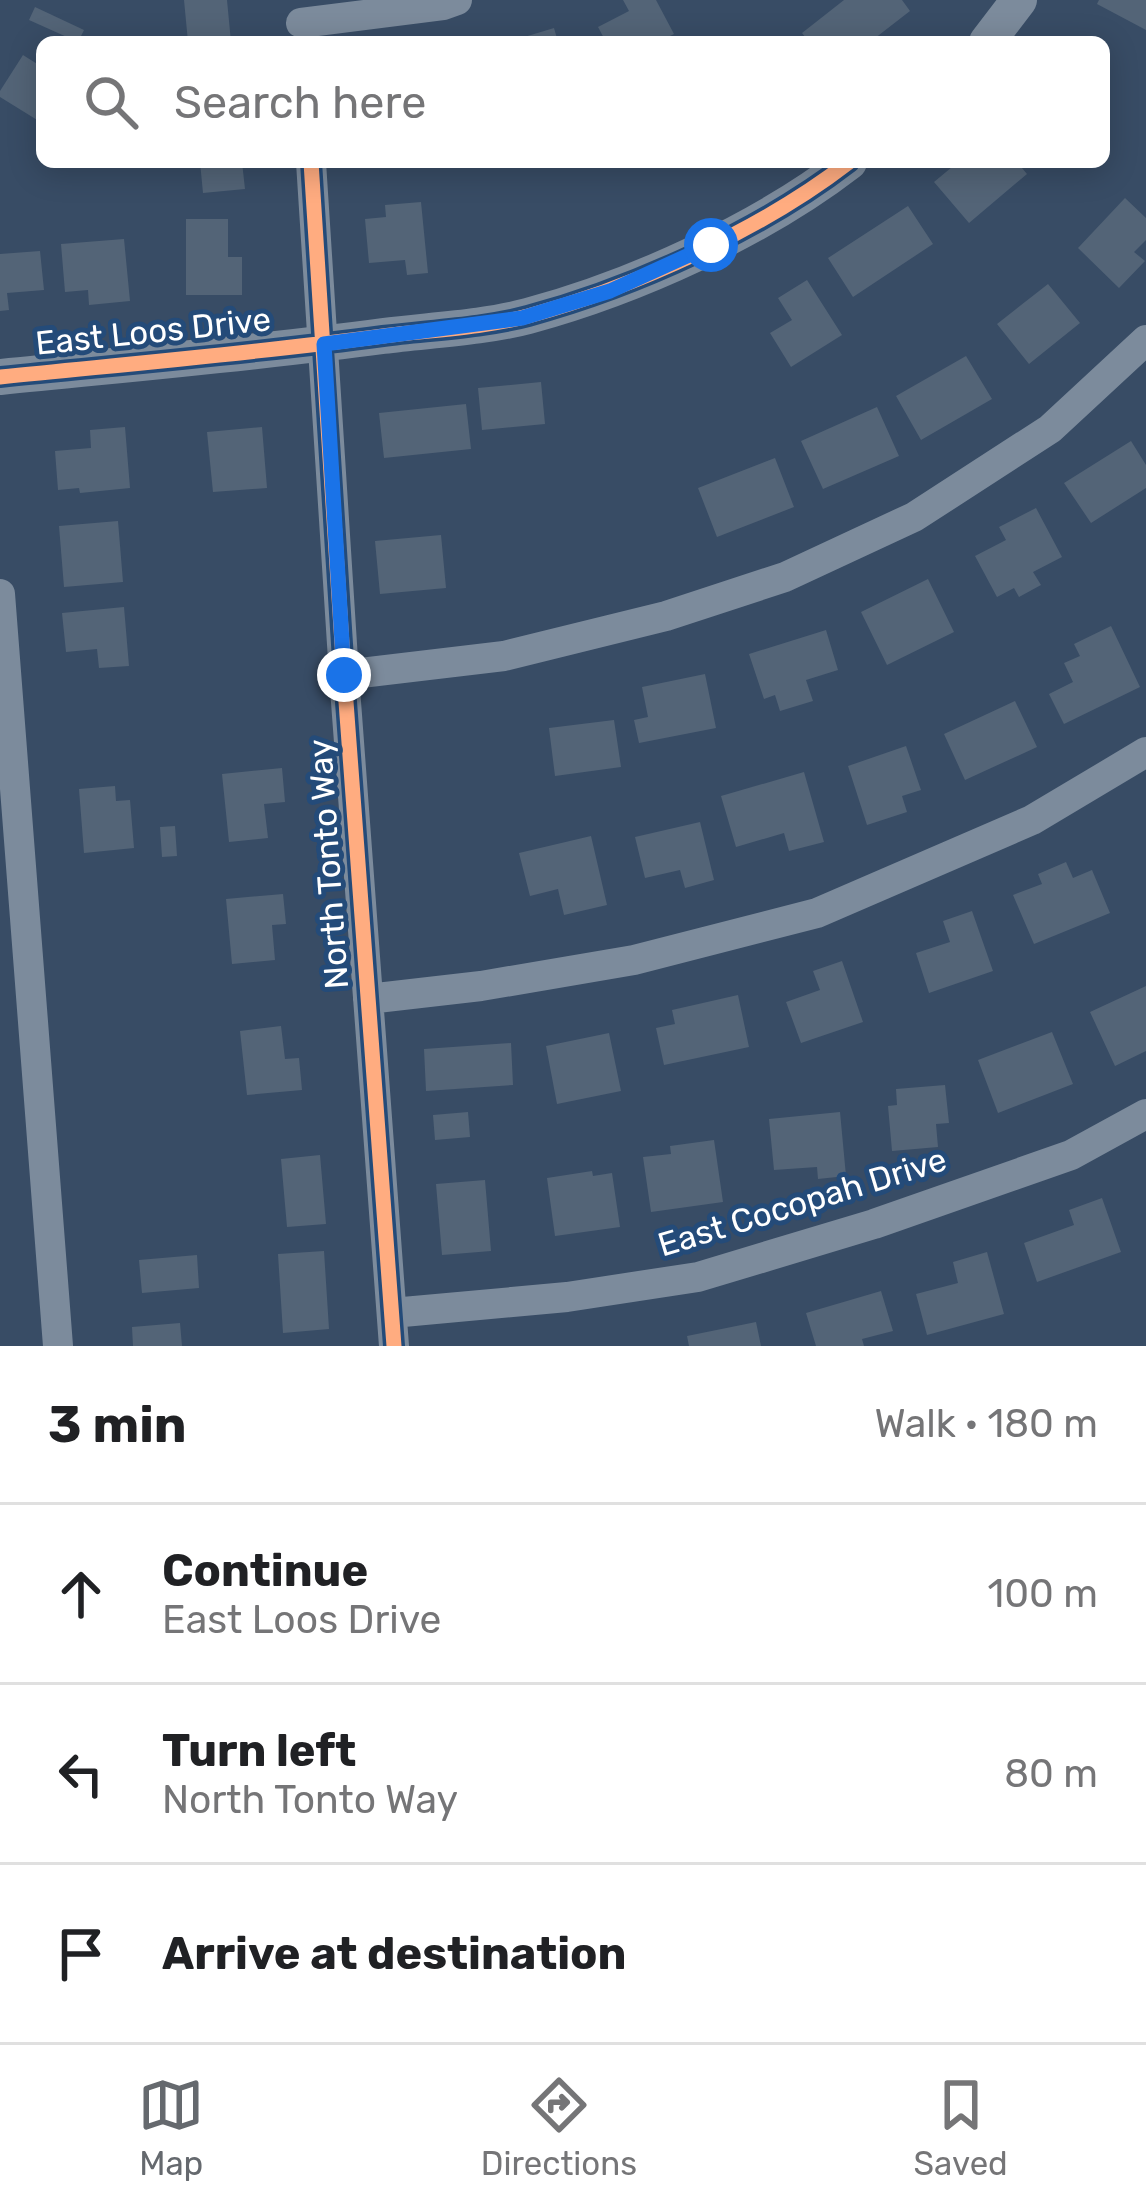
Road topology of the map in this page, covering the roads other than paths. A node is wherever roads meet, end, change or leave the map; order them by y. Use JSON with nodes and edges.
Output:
{"nodes":[{"id":1,"x":457,"y":0,"type":"edge"},
{"id":2,"x":1019,"y":0,"type":"edge"},
{"id":3,"x":300,"y":22,"type":"edge"},
{"id":4,"x":991,"y":36,"type":"edge"},
{"id":5,"x":310,"y":168,"type":"edge"},
{"id":6,"x":841,"y":168,"type":"edge"},
{"id":7,"x":1146,"y":340,"type":"edge"},
{"id":8,"x":324,"y":344,"type":"junction"},
{"id":9,"x":0,"y":377,"type":"edge"},
{"id":10,"x":0,"y":594,"type":"edge"},
{"id":11,"x":344,"y":675,"type":"junction"},
{"id":12,"x":1146,"y":752,"type":"edge"},
{"id":13,"x":7,"y":770,"type":"edge"},
{"id":14,"x":368,"y":999,"type":"junction"},
{"id":15,"x":1146,"y":1114,"type":"edge"},
{"id":16,"x":392,"y":1313,"type":"junction"},
{"id":17,"x":58,"y":1346,"type":"edge"},
{"id":18,"x":394,"y":1346,"type":"edge"}],
"edges":[{"from":1,"to":3,"type":"street"},
{"from":2,"to":4,"type":"street"},
{"from":5,"to":8,"type":"street","name":"North Tonto Way"},
{"from":6,"to":8,"type":"street","name":"East Loos Drive"},
{"from":7,"to":11,"type":"street"},
{"from":8,"to":9,"type":"street","name":"East Loos Drive"},
{"from":8,"to":11,"type":"street","name":"North Tonto Way"},
{"from":10,"to":13,"type":"street"},
{"from":11,"to":14,"type":"street","name":"North Tonto Way"},
{"from":12,"to":14,"type":"street"},
{"from":13,"to":17,"type":"street"},
{"from":14,"to":16,"type":"street","name":"North Tonto Way"},
{"from":15,"to":16,"type":"street","name":"East Cocopah Drive"},
{"from":16,"to":18,"type":"street","name":"North Tonto Way"}]}
